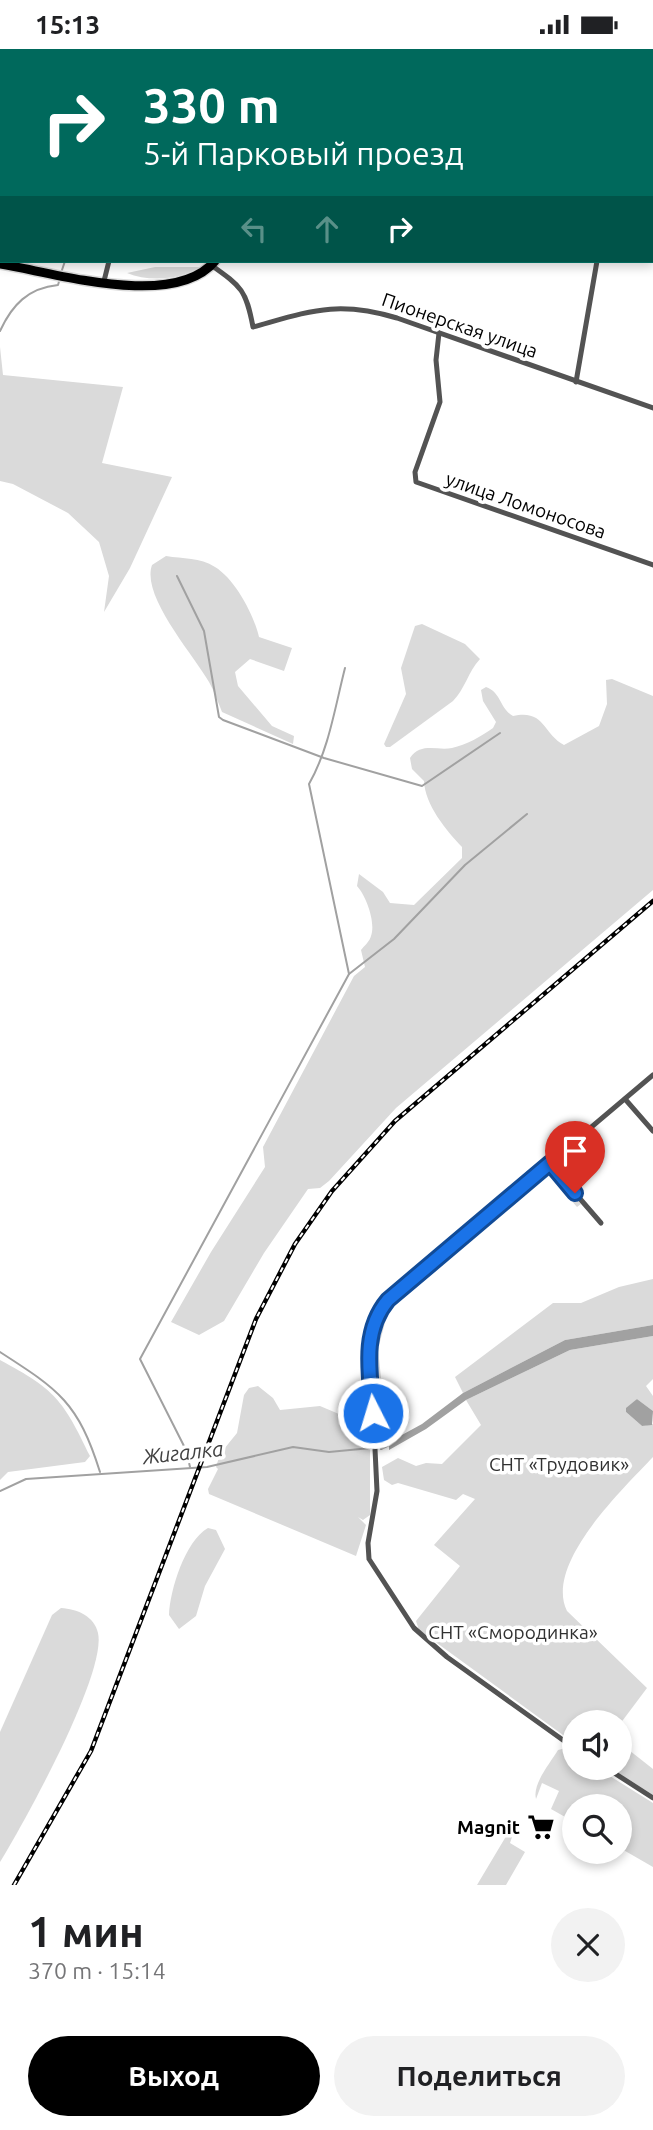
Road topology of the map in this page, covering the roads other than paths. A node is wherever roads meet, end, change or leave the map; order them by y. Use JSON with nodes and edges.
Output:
{"nodes":[{"id":1,"x":108,"y":263,"type":"edge"},
{"id":2,"x":213,"y":263,"type":"edge"},
{"id":3,"x":597,"y":263,"type":"edge"},
{"id":4,"x":0,"y":264,"type":"edge"},
{"id":5,"x":25,"y":264,"type":"edge"},
{"id":6,"x":104,"y":281,"type":"junction"},
{"id":7,"x":439,"y":333,"type":"junction"},
{"id":8,"x":576,"y":382,"type":"junction"},
{"id":9,"x":653,"y":408,"type":"edge"},
{"id":10,"x":653,"y":565,"type":"edge"},
{"id":11,"x":653,"y":1075,"type":"edge"},
{"id":12,"x":625,"y":1099,"type":"junction"},
{"id":13,"x":653,"y":1132,"type":"edge"},
{"id":14,"x":550,"y":1163,"type":"junction"},
{"id":15,"x":601,"y":1223,"type":"dead end"},
{"id":16,"x":562,"y":1739,"type":"edge"},
{"id":17,"x":625,"y":1780,"type":"edge"},
{"id":18,"x":653,"y":1798,"type":"edge"}],
"edges":[{"from":1,"to":6,"type":"street"},
{"from":2,"to":6,"type":"main road"},
{"from":2,"to":7,"type":"street","name":"Пионерская улица"},
{"from":3,"to":8,"type":"street"},
{"from":4,"to":5,"type":"main road"},
{"from":5,"to":6,"type":"main road"},
{"from":7,"to":8,"type":"street","name":"Пионерская улица"},
{"from":7,"to":10,"type":"street","name":"улица Ломоносова"},
{"from":8,"to":9,"type":"street","name":"Пионерская улица"},
{"from":11,"to":12,"type":"street"},
{"from":12,"to":13,"type":"street"},
{"from":12,"to":14,"type":"street"},
{"from":14,"to":15,"type":"street"},
{"from":14,"to":16,"type":"street"},
{"from":17,"to":18,"type":"street"}]}
